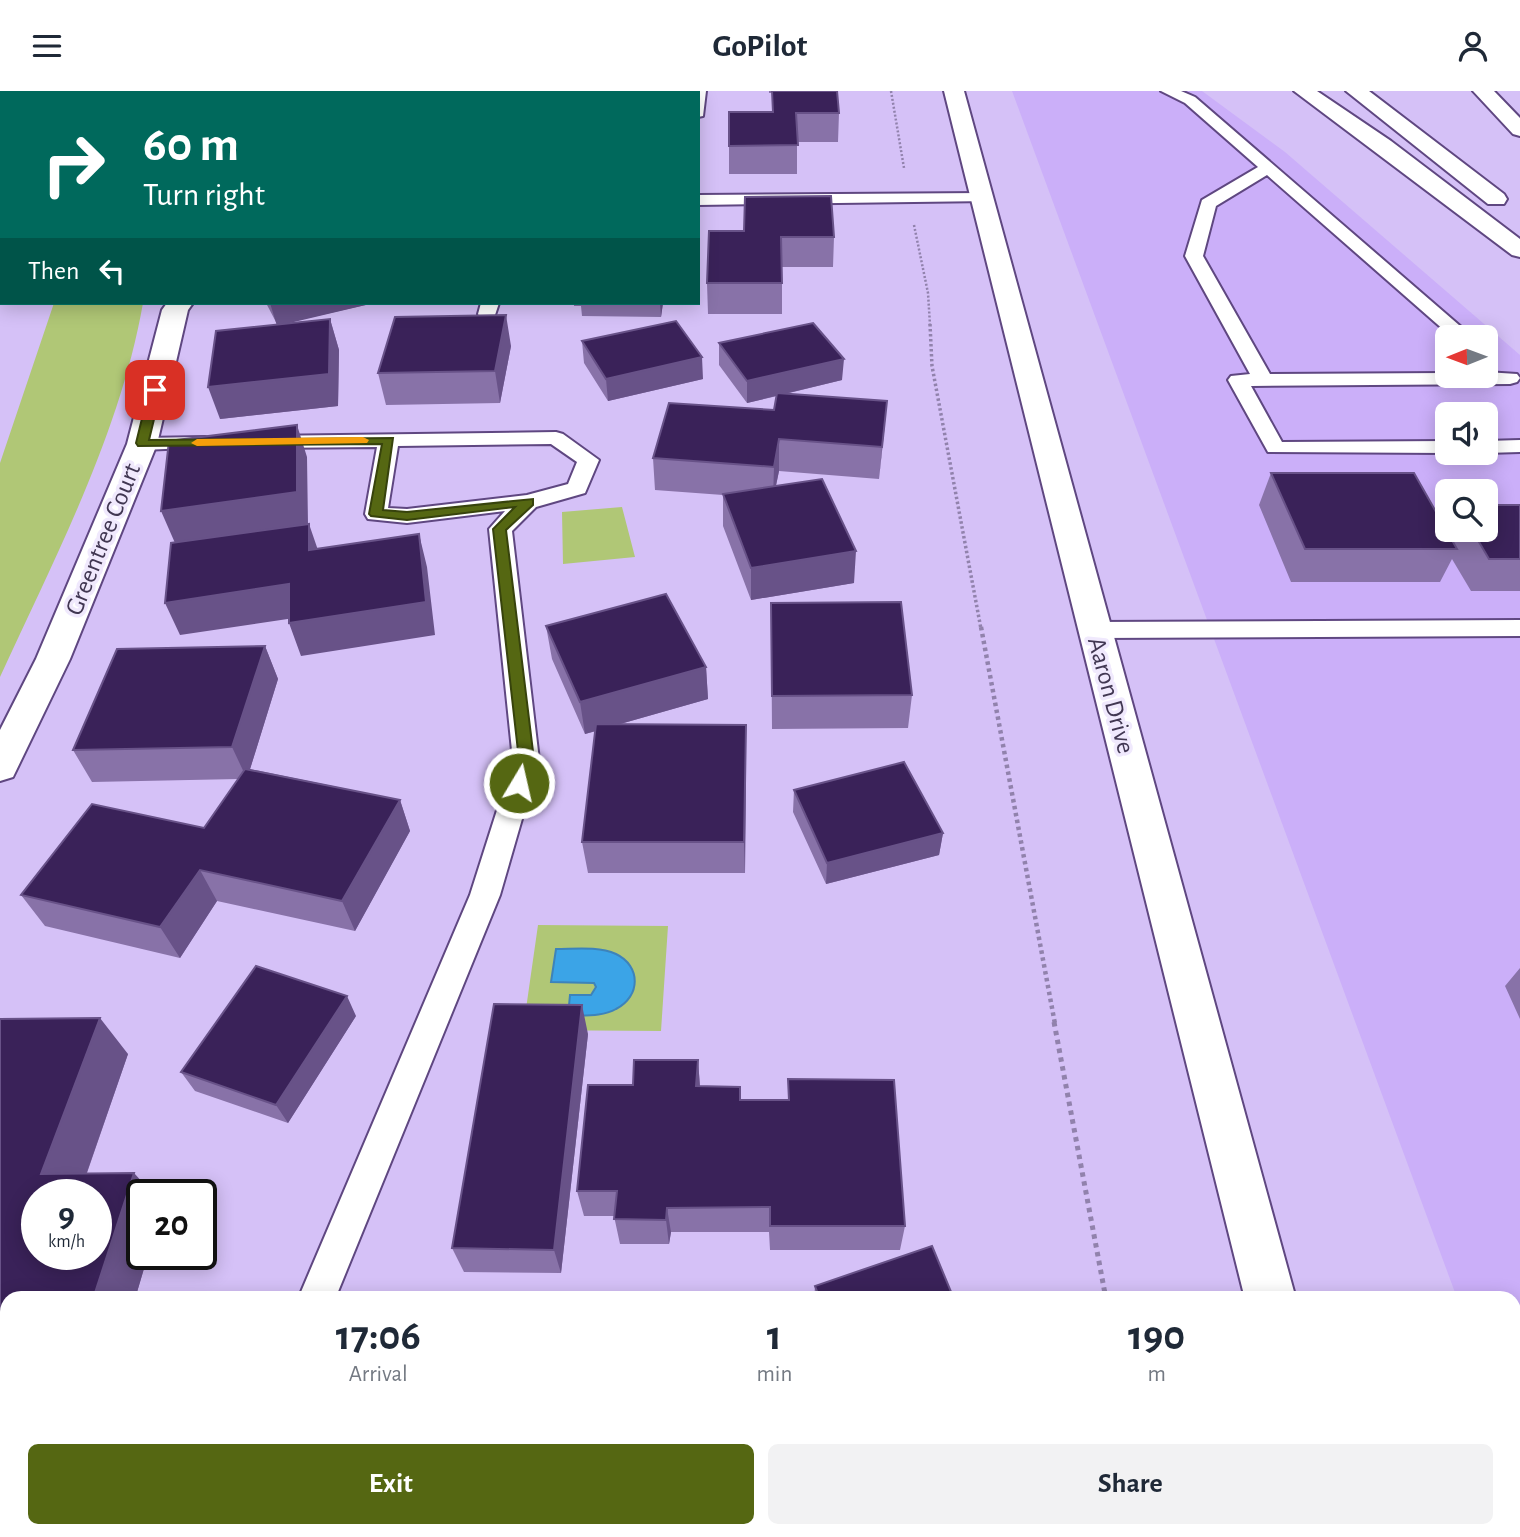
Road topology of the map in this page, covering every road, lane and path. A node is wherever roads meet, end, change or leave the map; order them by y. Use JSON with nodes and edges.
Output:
{"nodes":[{"id":1,"x":891,"y":91,"type":"edge"},
{"id":2,"x":954,"y":91,"type":"edge"},
{"id":3,"x":1168,"y":91,"type":"edge"},
{"id":4,"x":1304,"y":91,"type":"edge"},
{"id":5,"x":1356,"y":91,"type":"edge"},
{"id":6,"x":1483,"y":91,"type":"edge"},
{"id":7,"x":1520,"y":130,"type":"edge"},
{"id":8,"x":1268,"y":168,"type":"junction"},
{"id":9,"x":909,"y":198,"type":"junction"},
{"id":10,"x":984,"y":198,"type":"junction"},
{"id":11,"x":700,"y":200,"type":"edge"},
{"id":12,"x":1512,"y":213,"type":"dead end"},
{"id":13,"x":1520,"y":250,"type":"edge"},
{"id":14,"x":179,"y":305,"type":"edge"},
{"id":15,"x":1450,"y":325,"type":"edge"},
{"id":16,"x":1498,"y":367,"type":"edge"},
{"id":17,"x":1263,"y":380,"type":"junction"},
{"id":18,"x":1515,"y":383,"type":"edge"},
{"id":19,"x":389,"y":440,"type":"junction"},
{"id":20,"x":142,"y":443,"type":"junction"},
{"id":21,"x":1520,"y":446,"type":"edge"},
{"id":22,"x":1435,"y":447,"type":"edge"},
{"id":23,"x":1498,"y":447,"type":"edge"},
{"id":24,"x":528,"y":502,"type":"junction"},
{"id":25,"x":1520,"y":628,"type":"edge"},
{"id":26,"x":1095,"y":630,"type":"junction"},
{"id":27,"x":0,"y":767,"type":"edge"},
{"id":28,"x":319,"y":1291,"type":"edge"},
{"id":29,"x":1104,"y":1291,"type":"edge"},
{"id":30,"x":1269,"y":1291,"type":"edge"}],
"edges":[{"from":1,"to":9,"type":"path"},
{"from":2,"to":10,"type":"main road","name":"Aaron Drive"},
{"from":3,"to":8,"type":"lane"},
{"from":4,"to":13,"type":"main road"},
{"from":5,"to":12,"type":"main road"},
{"from":6,"to":7,"type":"main road"},
{"from":8,"to":15,"type":"lane"},
{"from":8,"to":17,"type":"lane"},
{"from":9,"to":10,"type":"lane"},
{"from":9,"to":11,"type":"lane"},
{"from":9,"to":29,"type":"path"},
{"from":10,"to":26,"type":"main road","name":"Aaron Drive"},
{"from":14,"to":20,"type":"main road","name":"Greentree Court"},
{"from":16,"to":18,"type":"lane"},
{"from":17,"to":18,"type":"lane"},
{"from":17,"to":22,"type":"lane"},
{"from":19,"to":20,"type":"lane"},
{"from":19,"to":24,"type":"lane"},
{"from":19,"to":24,"type":"lane"},
{"from":20,"to":27,"type":"main road","name":"Greentree Court"},
{"from":21,"to":23,"type":"lane"},
{"from":24,"to":28,"type":"lane"},
{"from":25,"to":26,"type":"lane"},
{"from":26,"to":30,"type":"main road","name":"Aaron Drive"}]}
